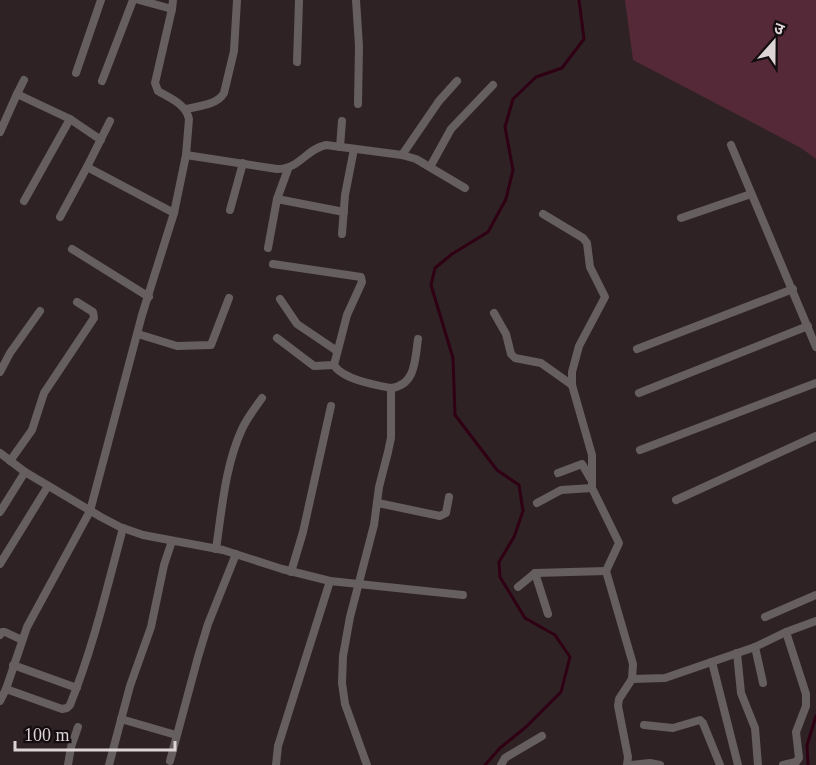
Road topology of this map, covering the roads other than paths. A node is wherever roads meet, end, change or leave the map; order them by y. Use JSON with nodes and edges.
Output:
{"nodes":[{"id":1,"x":101,"y":0,"type":"edge"},
{"id":2,"x":133,"y":0,"type":"edge"},
{"id":3,"x":139,"y":0,"type":"edge"},
{"id":4,"x":237,"y":0,"type":"edge"},
{"id":5,"x":299,"y":0,"type":"edge"},
{"id":6,"x":356,"y":0,"type":"edge"},
{"id":7,"x":173,"y":4,"type":"edge"},
{"id":8,"x":297,"y":62,"type":"dead end"},
{"id":9,"x":76,"y":73,"type":"dead end"},
{"id":10,"x":24,"y":80,"type":"dead end"},
{"id":11,"x":102,"y":81,"type":"dead end"},
{"id":12,"x":457,"y":81,"type":"dead end"},
{"id":13,"x":493,"y":85,"type":"dead end"},
{"id":14,"x":17,"y":94,"type":"junction"},
{"id":15,"x":358,"y":104,"type":"dead end"},
{"id":16,"x":186,"y":110,"type":"junction"},
{"id":17,"x":70,"y":119,"type":"junction"},
{"id":18,"x":110,"y":121,"type":"dead end"},
{"id":19,"x":342,"y":121,"type":"dead end"},
{"id":20,"x":0,"y":132,"type":"edge"},
{"id":21,"x":101,"y":140,"type":"junction"},
{"id":22,"x":731,"y":144,"type":"dead end"},
{"id":23,"x":340,"y":147,"type":"junction"},
{"id":24,"x":354,"y":149,"type":"junction"},
{"id":25,"x":402,"y":154,"type":"junction"},
{"id":26,"x":186,"y":155,"type":"junction"},
{"id":27,"x":243,"y":164,"type":"junction"},
{"id":28,"x":87,"y":167,"type":"junction"},
{"id":29,"x":430,"y":167,"type":"junction"},
{"id":30,"x":288,"y":169,"type":"junction"},
{"id":31,"x":465,"y":188,"type":"dead end"},
{"id":32,"x":751,"y":194,"type":"junction"},
{"id":33,"x":277,"y":199,"type":"junction"},
{"id":34,"x":24,"y":201,"type":"dead end"},
{"id":35,"x":230,"y":210,"type":"dead end"},
{"id":36,"x":344,"y":212,"type":"junction"},
{"id":37,"x":174,"y":213,"type":"junction"},
{"id":38,"x":543,"y":214,"type":"dead end"},
{"id":39,"x":60,"y":217,"type":"dead end"},
{"id":40,"x":681,"y":218,"type":"dead end"},
{"id":41,"x":342,"y":234,"type":"dead end"},
{"id":42,"x":268,"y":248,"type":"dead end"},
{"id":43,"x":72,"y":249,"type":"dead end"},
{"id":44,"x":273,"y":264,"type":"dead end"},
{"id":45,"x":793,"y":289,"type":"junction"},
{"id":46,"x":149,"y":297,"type":"junction"},
{"id":47,"x":229,"y":298,"type":"dead end"},
{"id":48,"x":280,"y":299,"type":"dead end"},
{"id":49,"x":76,"y":302,"type":"dead end"},
{"id":50,"x":40,"y":311,"type":"dead end"},
{"id":51,"x":494,"y":313,"type":"dead end"},
{"id":52,"x":808,"y":326,"type":"junction"},
{"id":53,"x":138,"y":333,"type":"junction"},
{"id":54,"x":277,"y":338,"type":"dead end"},
{"id":55,"x":418,"y":339,"type":"dead end"},
{"id":56,"x":816,"y":347,"type":"edge"},
{"id":57,"x":638,"y":349,"type":"dead end"},
{"id":58,"x":336,"y":351,"type":"junction"},
{"id":59,"x":334,"y":365,"type":"junction"},
{"id":60,"x":0,"y":372,"type":"edge"},
{"id":61,"x":816,"y":383,"type":"edge"},
{"id":62,"x":572,"y":385,"type":"junction"},
{"id":63,"x":391,"y":388,"type":"junction"},
{"id":64,"x":639,"y":393,"type":"dead end"},
{"id":65,"x":262,"y":398,"type":"dead end"},
{"id":66,"x":331,"y":406,"type":"dead end"},
{"id":67,"x":816,"y":436,"type":"edge"},
{"id":68,"x":640,"y":450,"type":"dead end"},
{"id":69,"x":0,"y":453,"type":"edge"},
{"id":70,"x":10,"y":461,"type":"junction"},
{"id":71,"x":25,"y":472,"type":"junction"},
{"id":72,"x":558,"y":473,"type":"dead end"},
{"id":73,"x":592,"y":485,"type":"junction"},
{"id":74,"x":48,"y":486,"type":"junction"},
{"id":75,"x":448,"y":497,"type":"dead end"},
{"id":76,"x":676,"y":500,"type":"dead end"},
{"id":77,"x":378,"y":503,"type":"junction"},
{"id":78,"x":537,"y":503,"type":"dead end"},
{"id":79,"x":90,"y":510,"type":"junction"},
{"id":80,"x":0,"y":512,"type":"edge"},
{"id":81,"x":123,"y":528,"type":"junction"},
{"id":82,"x":172,"y":540,"type":"junction"},
{"id":83,"x":216,"y":549,"type":"junction"},
{"id":84,"x":236,"y":554,"type":"junction"},
{"id":85,"x":0,"y":564,"type":"edge"},
{"id":86,"x":606,"y":571,"type":"junction"},
{"id":87,"x":291,"y":572,"type":"junction"},
{"id":88,"x":535,"y":573,"type":"junction"},
{"id":89,"x":330,"y":581,"type":"junction"},
{"id":90,"x":358,"y":584,"type":"junction"},
{"id":91,"x":518,"y":587,"type":"dead end"},
{"id":92,"x":464,"y":595,"type":"dead end"},
{"id":93,"x":816,"y":595,"type":"edge"},
{"id":94,"x":548,"y":614,"type":"dead end"},
{"id":95,"x":765,"y":617,"type":"dead end"},
{"id":96,"x":816,"y":621,"type":"edge"},
{"id":97,"x":786,"y":632,"type":"junction"},
{"id":98,"x":0,"y":634,"type":"edge"},
{"id":99,"x":22,"y":640,"type":"junction"},
{"id":100,"x":755,"y":647,"type":"junction"},
{"id":101,"x":737,"y":653,"type":"junction"},
{"id":102,"x":712,"y":662,"type":"junction"},
{"id":103,"x":14,"y":665,"type":"junction"},
{"id":104,"x":632,"y":679,"type":"junction"},
{"id":105,"x":763,"y":683,"type":"dead end"},
{"id":106,"x":77,"y":688,"type":"junction"},
{"id":107,"x":6,"y":689,"type":"junction"},
{"id":108,"x":0,"y":701,"type":"edge"},
{"id":109,"x":121,"y":719,"type":"junction"},
{"id":110,"x":644,"y":724,"type":"dead end"},
{"id":111,"x":78,"y":727,"type":"dead end"},
{"id":112,"x":176,"y":735,"type":"junction"},
{"id":113,"x":542,"y":736,"type":"dead end"},
{"id":114,"x":170,"y":761,"type":"dead end"},
{"id":115,"x":68,"y":765,"type":"edge"},
{"id":116,"x":109,"y":765,"type":"edge"},
{"id":117,"x":276,"y":765,"type":"edge"},
{"id":118,"x":367,"y":765,"type":"edge"},
{"id":119,"x":501,"y":765,"type":"edge"},
{"id":120,"x":629,"y":765,"type":"edge"},
{"id":121,"x":660,"y":765,"type":"edge"},
{"id":122,"x":720,"y":765,"type":"edge"},
{"id":123,"x":738,"y":765,"type":"edge"},
{"id":124,"x":758,"y":765,"type":"edge"},
{"id":125,"x":783,"y":765,"type":"edge"}],
"edges":[{"from":1,"to":9,"type":"street"},
{"from":2,"to":11,"type":"street"},
{"from":3,"to":7,"type":"street"},
{"from":4,"to":16,"type":"street"},
{"from":5,"to":8,"type":"street"},
{"from":6,"to":15,"type":"street"},
{"from":7,"to":16,"type":"street"},
{"from":10,"to":14,"type":"street"},
{"from":12,"to":25,"type":"street"},
{"from":13,"to":29,"type":"street"},
{"from":14,"to":17,"type":"street"},
{"from":14,"to":20,"type":"street"},
{"from":16,"to":26,"type":"street"},
{"from":17,"to":21,"type":"street"},
{"from":17,"to":34,"type":"street"},
{"from":18,"to":21,"type":"street"},
{"from":19,"to":23,"type":"street"},
{"from":21,"to":28,"type":"street"},
{"from":22,"to":32,"type":"street"},
{"from":23,"to":24,"type":"street"},
{"from":23,"to":30,"type":"street"},
{"from":24,"to":25,"type":"street"},
{"from":24,"to":36,"type":"street"},
{"from":25,"to":29,"type":"street"},
{"from":26,"to":27,"type":"street"},
{"from":26,"to":37,"type":"street"},
{"from":27,"to":30,"type":"street"},
{"from":27,"to":35,"type":"street"},
{"from":28,"to":37,"type":"street"},
{"from":28,"to":39,"type":"street"},
{"from":29,"to":31,"type":"street"},
{"from":30,"to":33,"type":"street"},
{"from":32,"to":40,"type":"street"},
{"from":32,"to":45,"type":"street"},
{"from":33,"to":36,"type":"street"},
{"from":33,"to":42,"type":"street"},
{"from":36,"to":41,"type":"street"},
{"from":37,"to":46,"type":"street"},
{"from":38,"to":62,"type":"street"},
{"from":43,"to":46,"type":"street"},
{"from":44,"to":58,"type":"street"},
{"from":45,"to":52,"type":"street"},
{"from":45,"to":57,"type":"street"},
{"from":46,"to":53,"type":"street"},
{"from":47,"to":53,"type":"street"},
{"from":48,"to":58,"type":"street"},
{"from":49,"to":70,"type":"street"},
{"from":50,"to":60,"type":"street"},
{"from":51,"to":62,"type":"street"},
{"from":52,"to":56,"type":"street"},
{"from":52,"to":64,"type":"street"},
{"from":53,"to":79,"type":"street"},
{"from":54,"to":59,"type":"street"},
{"from":55,"to":63,"type":"street"},
{"from":58,"to":59,"type":"street"},
{"from":59,"to":63,"type":"street"},
{"from":61,"to":68,"type":"street"},
{"from":62,"to":73,"type":"street"},
{"from":63,"to":77,"type":"street"},
{"from":65,"to":83,"type":"street"},
{"from":66,"to":87,"type":"street"},
{"from":67,"to":76,"type":"street"},
{"from":69,"to":70,"type":"street"},
{"from":70,"to":71,"type":"street"},
{"from":71,"to":74,"type":"street"},
{"from":71,"to":80,"type":"street"},
{"from":72,"to":73,"type":"street"},
{"from":73,"to":78,"type":"street"},
{"from":73,"to":86,"type":"street"},
{"from":74,"to":79,"type":"street"},
{"from":74,"to":85,"type":"street"},
{"from":75,"to":77,"type":"street"},
{"from":77,"to":90,"type":"street"},
{"from":79,"to":81,"type":"street"},
{"from":79,"to":99,"type":"street"},
{"from":81,"to":82,"type":"street"},
{"from":81,"to":106,"type":"street"},
{"from":82,"to":83,"type":"street"},
{"from":82,"to":109,"type":"street"},
{"from":83,"to":84,"type":"street"},
{"from":84,"to":87,"type":"street"},
{"from":84,"to":112,"type":"street"},
{"from":86,"to":88,"type":"street"},
{"from":86,"to":104,"type":"street"},
{"from":87,"to":89,"type":"street"},
{"from":88,"to":91,"type":"street"},
{"from":88,"to":94,"type":"street"},
{"from":89,"to":90,"type":"street"},
{"from":89,"to":117,"type":"street"},
{"from":90,"to":92,"type":"street"},
{"from":90,"to":118,"type":"street"},
{"from":93,"to":95,"type":"street"},
{"from":96,"to":97,"type":"street"},
{"from":97,"to":100,"type":"street"},
{"from":97,"to":125,"type":"street"},
{"from":98,"to":99,"type":"street"},
{"from":99,"to":103,"type":"street"},
{"from":100,"to":101,"type":"street"},
{"from":100,"to":105,"type":"street"},
{"from":101,"to":102,"type":"street"},
{"from":101,"to":124,"type":"street"},
{"from":102,"to":104,"type":"street"},
{"from":102,"to":123,"type":"street"},
{"from":103,"to":106,"type":"street"},
{"from":103,"to":107,"type":"street"},
{"from":104,"to":120,"type":"street"},
{"from":106,"to":107,"type":"street"},
{"from":107,"to":108,"type":"street"},
{"from":109,"to":112,"type":"street"},
{"from":109,"to":116,"type":"street"},
{"from":110,"to":122,"type":"street"},
{"from":111,"to":115,"type":"street"},
{"from":112,"to":114,"type":"street"},
{"from":113,"to":119,"type":"street"},
{"from":120,"to":121,"type":"street"}]}
